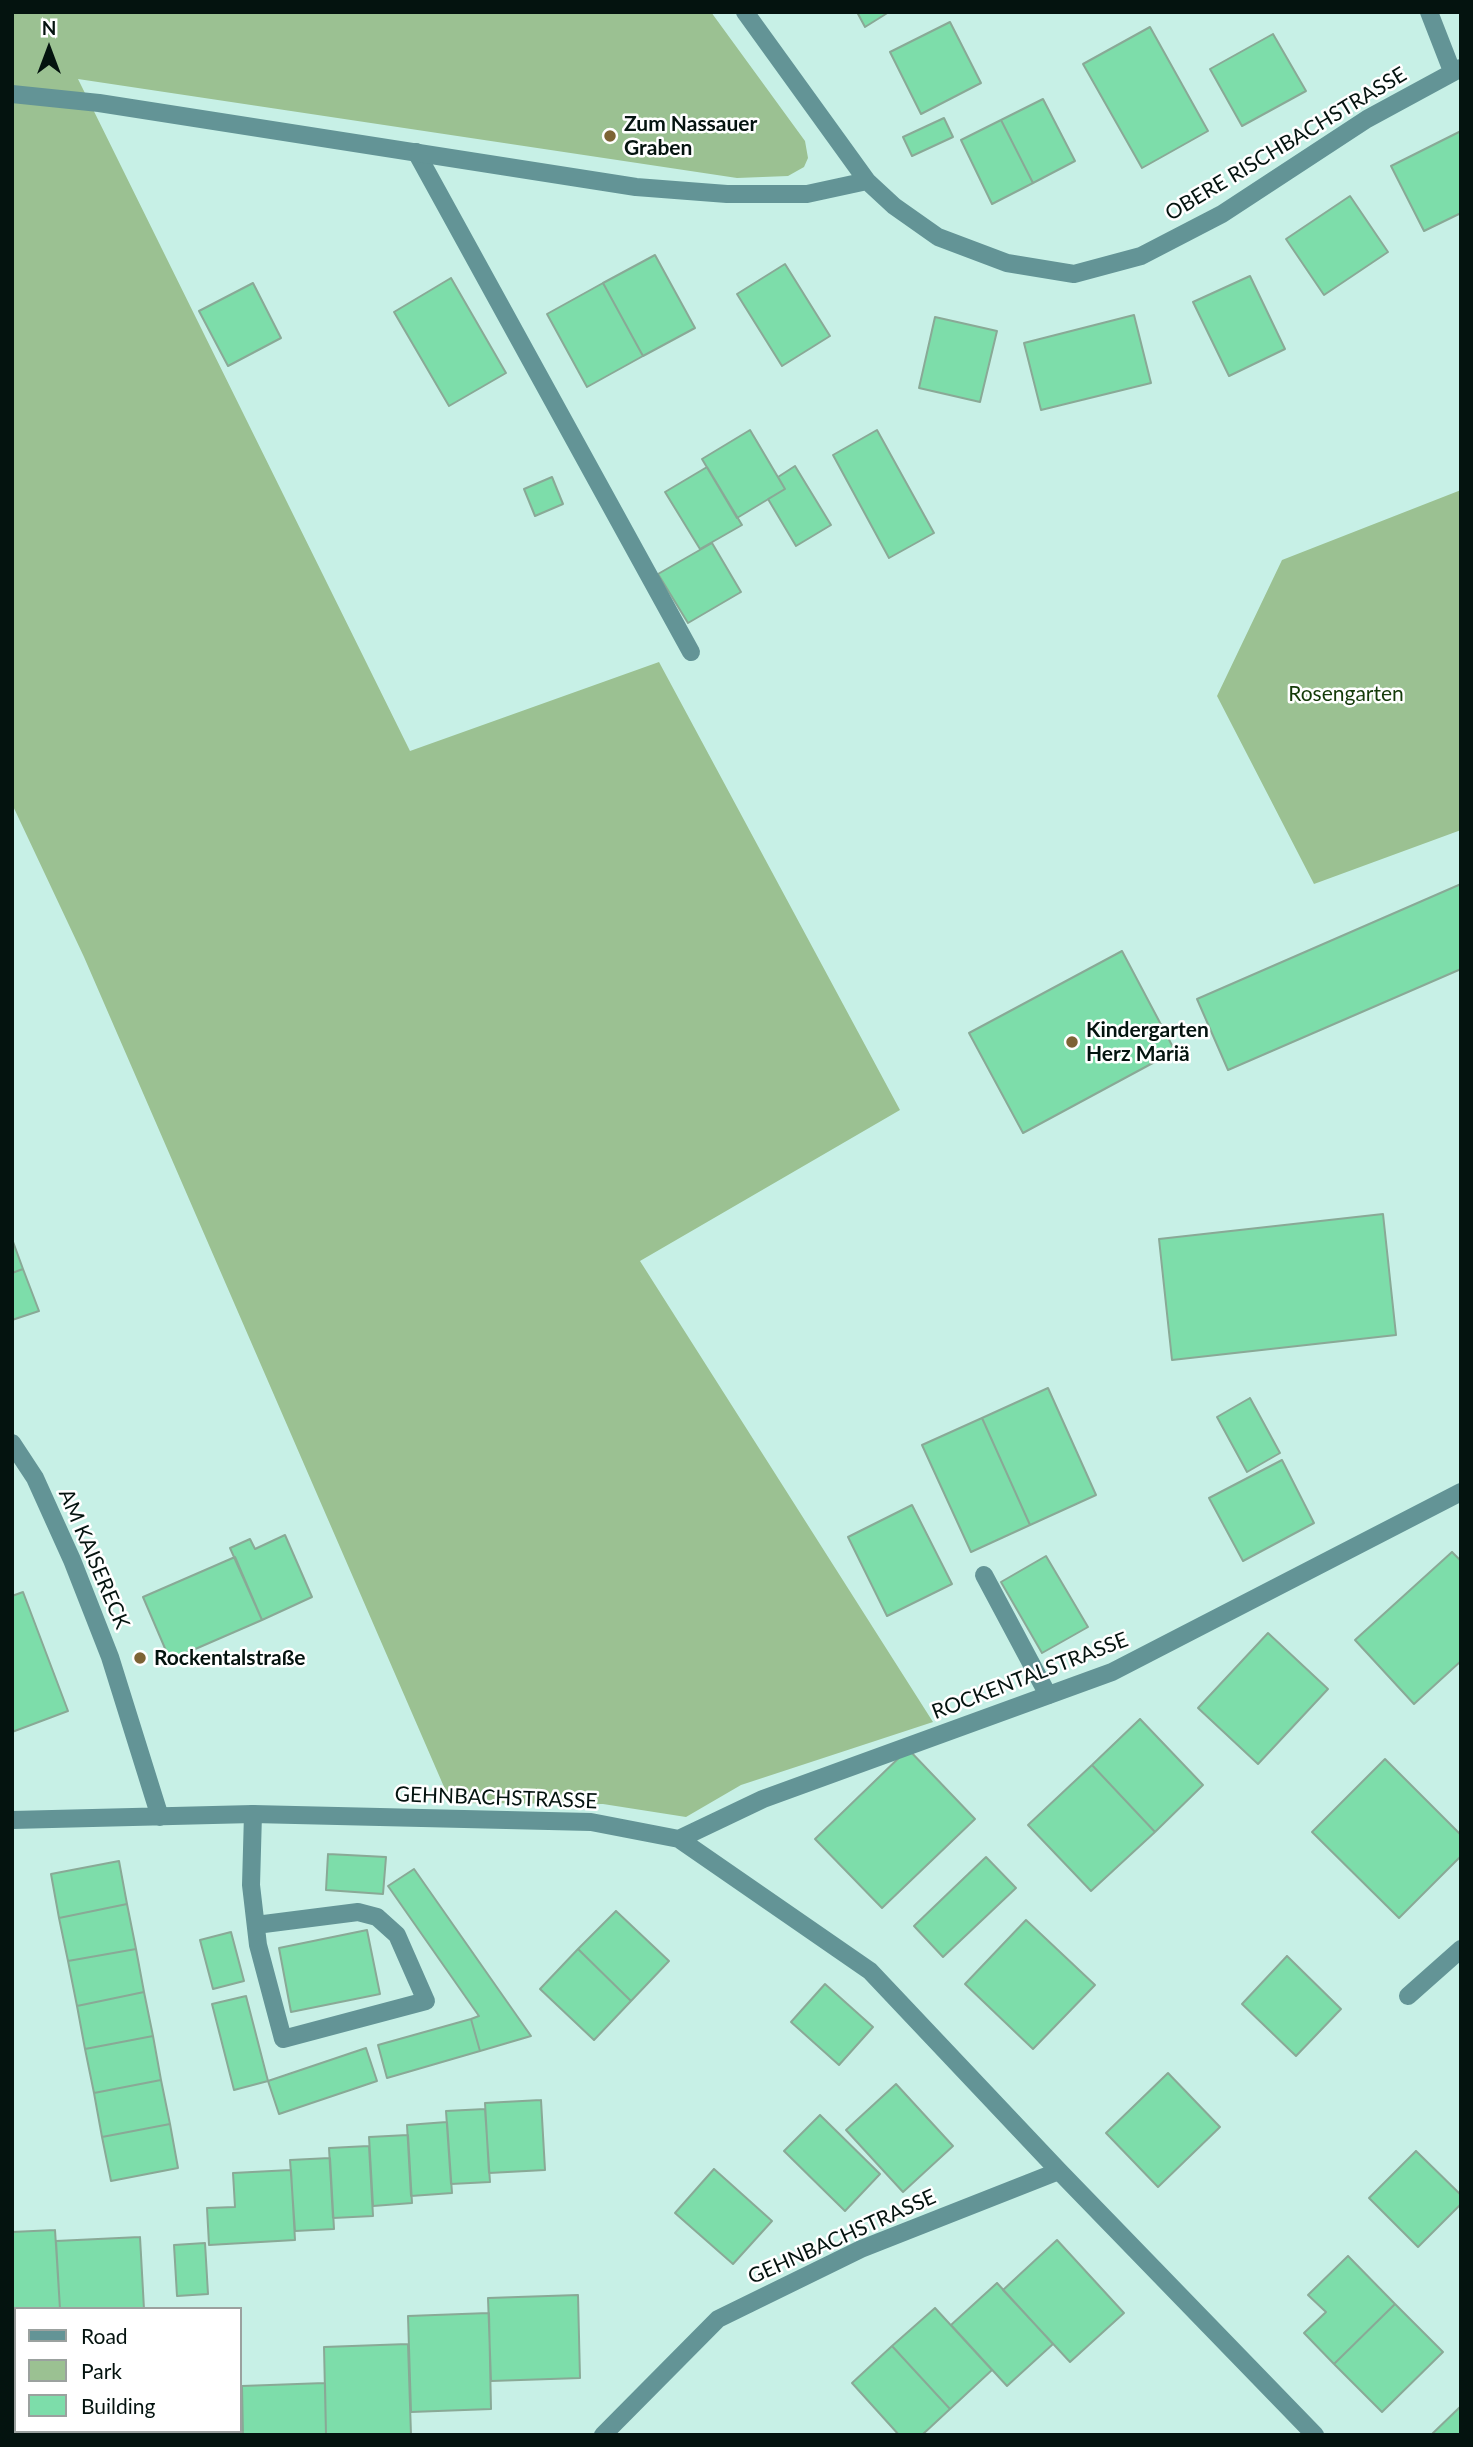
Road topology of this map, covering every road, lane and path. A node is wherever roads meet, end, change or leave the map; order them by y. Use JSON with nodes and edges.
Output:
{"nodes":[{"id":1,"x":745,"y":12,"type":"edge"},
{"id":2,"x":1429,"y":12,"type":"edge"},
{"id":3,"x":1456,"y":70,"type":"edge"},
{"id":4,"x":12,"y":94,"type":"edge"},
{"id":5,"x":416,"y":152,"type":"junction"},
{"id":6,"x":867,"y":181,"type":"junction"},
{"id":7,"x":691,"y":652,"type":"dead end"},
{"id":8,"x":12,"y":1443,"type":"edge"},
{"id":9,"x":1461,"y":1492,"type":"edge"},
{"id":10,"x":984,"y":1575,"type":"dead end"},
{"id":11,"x":1048,"y":1695,"type":"junction"},
{"id":12,"x":253,"y":1814,"type":"junction"},
{"id":13,"x":160,"y":1817,"type":"junction"},
{"id":14,"x":12,"y":1820,"type":"edge"},
{"id":15,"x":679,"y":1839,"type":"junction"},
{"id":16,"x":256,"y":1925,"type":"junction"},
{"id":17,"x":1461,"y":1949,"type":"edge"},
{"id":18,"x":1408,"y":1996,"type":"dead end"},
{"id":19,"x":1059,"y":2171,"type":"junction"},
{"id":20,"x":603,"y":2435,"type":"edge"},
{"id":21,"x":1315,"y":2435,"type":"edge"}],
"edges":[{"from":1,"to":6,"type":"street","name":"OBERE RISCHBACHSTRASSE"},
{"from":2,"to":3,"type":"street"},
{"from":3,"to":6,"type":"street","name":"OBERE RISCHBACHSTRASSE"},
{"from":4,"to":5,"type":"street"},
{"from":5,"to":6,"type":"street"},
{"from":5,"to":7,"type":"street"},
{"from":8,"to":13,"type":"street","name":"AM KAISERECK"},
{"from":9,"to":11,"type":"street","name":"ROCKENTALSTRASSE"},
{"from":10,"to":11,"type":"street"},
{"from":11,"to":15,"type":"street","name":"ROCKENTALSTRASSE"},
{"from":12,"to":13,"type":"street","name":"GEHNBACHSTRASSE"},
{"from":12,"to":15,"type":"street","name":"GEHNBACHSTRASSE"},
{"from":12,"to":16,"type":"street"},
{"from":13,"to":14,"type":"street","name":"GEHNBACHSTRASSE"},
{"from":15,"to":19,"type":"street","name":"GEHNBACHSTRASSE"},
{"from":16,"to":16,"type":"street"},
{"from":17,"to":18,"type":"street"},
{"from":19,"to":20,"type":"street","name":"GEHNBACHSTRASSE"},
{"from":19,"to":21,"type":"street","name":"GEHNBACHSTRASSE"}]}
